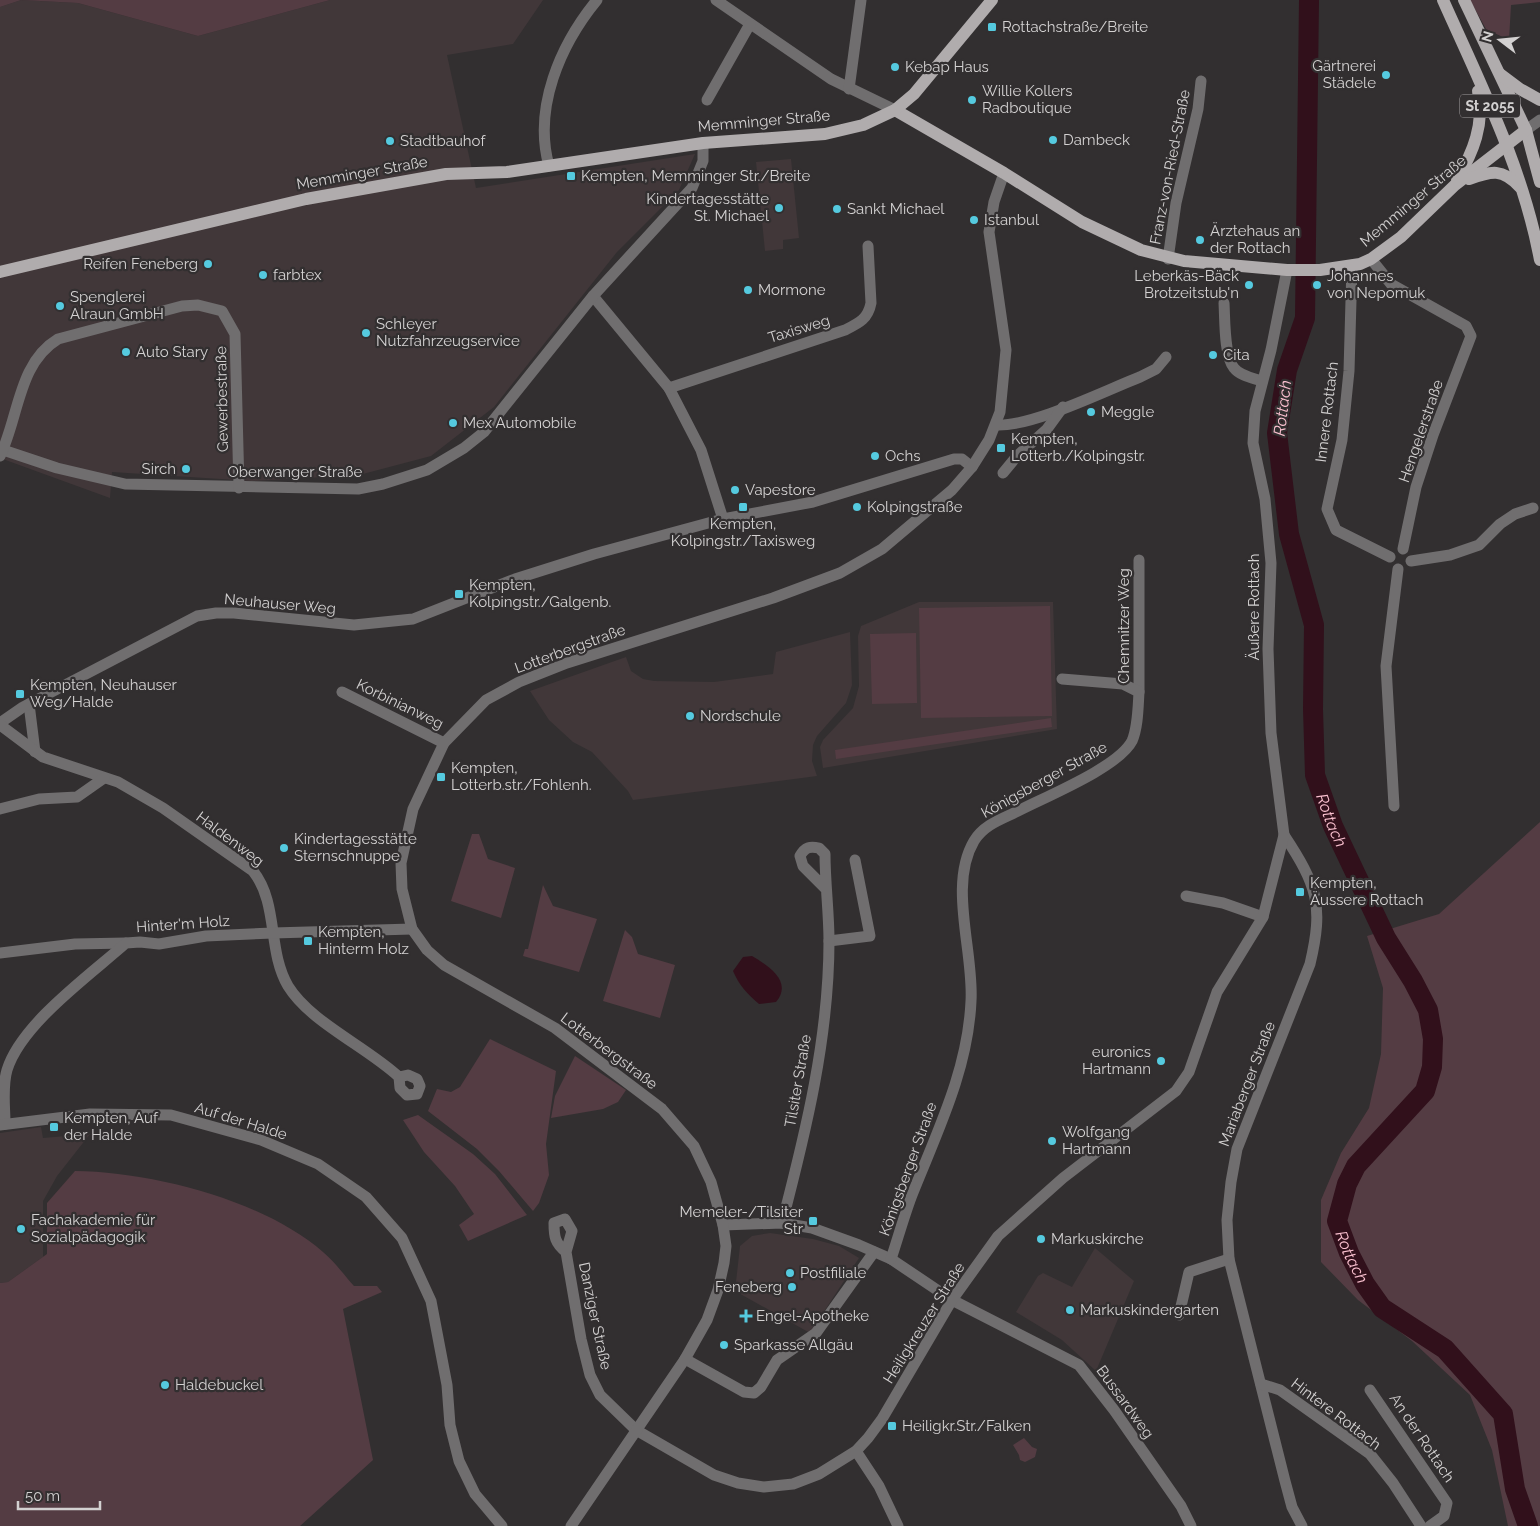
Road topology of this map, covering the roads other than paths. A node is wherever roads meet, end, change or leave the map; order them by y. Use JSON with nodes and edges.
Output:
{"nodes":[{"id":1,"x":597,"y":0,"type":"edge"},
{"id":2,"x":716,"y":0,"type":"edge"},
{"id":3,"x":862,"y":0,"type":"edge"},
{"id":4,"x":992,"y":0,"type":"edge"},
{"id":5,"x":1443,"y":0,"type":"edge"},
{"id":6,"x":1464,"y":0,"type":"edge"},
{"id":7,"x":750,"y":24,"type":"junction"},
{"id":8,"x":1473,"y":68,"type":"junction"},
{"id":9,"x":1499,"y":73,"type":"junction"},
{"id":10,"x":1201,"y":82,"type":"dead end"},
{"id":11,"x":848,"y":89,"type":"junction"},
{"id":12,"x":707,"y":100,"type":"dead end"},
{"id":13,"x":1540,"y":100,"type":"edge"},
{"id":14,"x":895,"y":110,"type":"junction"},
{"id":15,"x":1540,"y":120,"type":"edge"},
{"id":16,"x":1526,"y":130,"type":"junction"},
{"id":17,"x":703,"y":143,"type":"junction"},
{"id":18,"x":1507,"y":144,"type":"junction"},
{"id":19,"x":549,"y":166,"type":"junction"},
{"id":20,"x":1004,"y":173,"type":"junction"},
{"id":21,"x":1540,"y":182,"type":"edge"},
{"id":22,"x":1455,"y":185,"type":"junction"},
{"id":23,"x":1522,"y":189,"type":"junction"},
{"id":24,"x":868,"y":246,"type":"dead end"},
{"id":25,"x":1168,"y":258,"type":"junction"},
{"id":26,"x":1371,"y":259,"type":"junction"},
{"id":27,"x":1540,"y":260,"type":"edge"},
{"id":28,"x":1352,"y":265,"type":"junction"},
{"id":29,"x":1287,"y":270,"type":"junction"},
{"id":30,"x":0,"y":272,"type":"edge"},
{"id":31,"x":593,"y":296,"type":"junction"},
{"id":32,"x":1224,"y":303,"type":"dead end"},
{"id":33,"x":1166,"y":357,"type":"dead end"},
{"id":34,"x":1262,"y":381,"type":"junction"},
{"id":35,"x":669,"y":388,"type":"junction"},
{"id":36,"x":1063,"y":407,"type":"junction"},
{"id":37,"x":996,"y":425,"type":"junction"},
{"id":38,"x":1,"y":452,"type":"edge"},
{"id":39,"x":972,"y":467,"type":"junction"},
{"id":40,"x":1003,"y":473,"type":"dead end"},
{"id":41,"x":239,"y":488,"type":"junction"},
{"id":42,"x":1533,"y":508,"type":"dead end"},
{"id":43,"x":723,"y":519,"type":"junction"},
{"id":44,"x":1403,"y":549,"type":"junction"},
{"id":45,"x":1390,"y":557,"type":"junction"},
{"id":46,"x":1139,"y":560,"type":"dead end"},
{"id":47,"x":1411,"y":561,"type":"junction"},
{"id":48,"x":1398,"y":569,"type":"junction"},
{"id":49,"x":1062,"y":679,"type":"dead end"},
{"id":50,"x":342,"y":692,"type":"dead end"},
{"id":51,"x":1139,"y":692,"type":"junction"},
{"id":52,"x":29,"y":704,"type":"junction"},
{"id":53,"x":0,"y":724,"type":"edge"},
{"id":54,"x":444,"y":743,"type":"junction"},
{"id":55,"x":35,"y":752,"type":"junction"},
{"id":56,"x":104,"y":778,"type":"junction"},
{"id":57,"x":1394,"y":806,"type":"dead end"},
{"id":58,"x":0,"y":808,"type":"edge"},
{"id":59,"x":1284,"y":835,"type":"junction"},
{"id":60,"x":856,"y":860,"type":"dead end"},
{"id":61,"x":825,"y":888,"type":"dead end"},
{"id":62,"x":1186,"y":896,"type":"dead end"},
{"id":63,"x":1263,"y":917,"type":"junction"},
{"id":64,"x":412,"y":929,"type":"junction"},
{"id":65,"x":273,"y":932,"type":"junction"},
{"id":66,"x":829,"y":941,"type":"junction"},
{"id":67,"x":126,"y":943,"type":"junction"},
{"id":68,"x":0,"y":953,"type":"edge"},
{"id":69,"x":399,"y":1077,"type":"dead end"},
{"id":70,"x":3,"y":1124,"type":"edge"},
{"id":71,"x":782,"y":1223,"type":"junction"},
{"id":72,"x":723,"y":1225,"type":"junction"},
{"id":73,"x":566,"y":1252,"type":"dead end"},
{"id":74,"x":874,"y":1252,"type":"junction"},
{"id":75,"x":891,"y":1259,"type":"junction"},
{"id":76,"x":1230,"y":1259,"type":"junction"},
{"id":77,"x":952,"y":1300,"type":"junction"},
{"id":78,"x":1179,"y":1315,"type":"dead end"},
{"id":79,"x":685,"y":1359,"type":"junction"},
{"id":80,"x":1260,"y":1384,"type":"junction"},
{"id":81,"x":1370,"y":1390,"type":"dead end"},
{"id":82,"x":636,"y":1430,"type":"junction"},
{"id":83,"x":856,"y":1451,"type":"junction"},
{"id":84,"x":502,"y":1526,"type":"edge"},
{"id":85,"x":572,"y":1526,"type":"edge"},
{"id":86,"x":898,"y":1526,"type":"edge"},
{"id":87,"x":1191,"y":1526,"type":"edge"},
{"id":88,"x":1302,"y":1526,"type":"edge"},
{"id":89,"x":1421,"y":1526,"type":"edge"},
{"id":90,"x":1430,"y":1526,"type":"edge"}],
"edges":[{"from":1,"to":19,"type":"street"},
{"from":2,"to":7,"type":"street"},
{"from":3,"to":11,"type":"street"},
{"from":4,"to":14,"type":"main road"},
{"from":5,"to":8,"type":"main road","number":"St 2055"},
{"from":6,"to":9,"type":"main road","number":"St 2055"},
{"from":7,"to":11,"type":"street"},
{"from":7,"to":12,"type":"street"},
{"from":8,"to":18,"type":"main road","number":"St 2055"},
{"from":8,"to":22,"type":"main road"},
{"from":9,"to":13,"type":"main road"},
{"from":9,"to":16,"type":"main road","number":"St 2055"},
{"from":10,"to":25,"type":"street","name":"Franz-von-Ried-Straße"},
{"from":11,"to":14,"type":"street"},
{"from":14,"to":17,"type":"main road","name":"Memminger Straße"},
{"from":14,"to":20,"type":"main road","name":"Memminger Straße"},
{"from":15,"to":16,"type":"street","name":"Memminger Straße"},
{"from":16,"to":18,"type":"main road","name":"Memminger Straße"},
{"from":16,"to":21,"type":"main road","number":"St 2055"},
{"from":17,"to":19,"type":"main road","name":"Memminger Straße"},
{"from":17,"to":31,"type":"street","name":"Oberwanger Straße"},
{"from":18,"to":22,"type":"main road","name":"Memminger Straße"},
{"from":18,"to":23,"type":"main road","number":"St 2055"},
{"from":19,"to":30,"type":"main road","name":"Memminger Straße"},
{"from":20,"to":25,"type":"main road","name":"Memminger Straße"},
{"from":20,"to":37,"type":"street","name":"Lotterbergstraße"},
{"from":22,"to":23,"type":"main road"},
{"from":22,"to":26,"type":"main road","name":"Memminger Straße"},
{"from":23,"to":27,"type":"main road","number":"St 2055"},
{"from":24,"to":35,"type":"street","name":"Taxisweg"},
{"from":25,"to":29,"type":"main road","name":"Memminger Straße"},
{"from":26,"to":28,"type":"main road","name":"Memminger Straße"},
{"from":26,"to":44,"type":"street","name":"Hengelerstraße"},
{"from":28,"to":29,"type":"main road","name":"Memminger Straße"},
{"from":28,"to":45,"type":"street","name":"Innere Rottach"},
{"from":29,"to":34,"type":"street","name":"Äußere Rottach"},
{"from":31,"to":35,"type":"street"},
{"from":31,"to":41,"type":"street","name":"Oberwanger Straße"},
{"from":32,"to":34,"type":"street"},
{"from":33,"to":36,"type":"street"},
{"from":34,"to":59,"type":"street","name":"Äußere Rottach"},
{"from":35,"to":43,"type":"street"},
{"from":36,"to":37,"type":"street"},
{"from":36,"to":40,"type":"street"},
{"from":37,"to":39,"type":"street","name":"Lotterbergstraße"},
{"from":38,"to":41,"type":"street","name":"Oberwanger Straße"},
{"from":38,"to":41,"type":"street","name":"Gewerbestraße"},
{"from":39,"to":43,"type":"street"},
{"from":39,"to":54,"type":"street","name":"Lotterbergstraße"},
{"from":42,"to":47,"type":"street"},
{"from":43,"to":52,"type":"street","name":"Neuhauser Weg"},
{"from":44,"to":45,"type":"street"},
{"from":44,"to":47,"type":"street"},
{"from":45,"to":48,"type":"street"},
{"from":46,"to":51,"type":"street","name":"Chemnitzer Weg"},
{"from":47,"to":48,"type":"street"},
{"from":48,"to":57,"type":"street"},
{"from":49,"to":51,"type":"street"},
{"from":50,"to":54,"type":"street","name":"Korbinianweg"},
{"from":51,"to":75,"type":"street","name":"Königsberger Straße"},
{"from":52,"to":53,"type":"street","name":"Neuhauser Weg"},
{"from":52,"to":55,"type":"street"},
{"from":53,"to":55,"type":"street","name":"Haldenweg"},
{"from":54,"to":64,"type":"street","name":"Lotterbergstraße"},
{"from":55,"to":56,"type":"street","name":"Haldenweg"},
{"from":56,"to":58,"type":"street"},
{"from":56,"to":65,"type":"street","name":"Haldenweg"},
{"from":59,"to":63,"type":"street","name":"Heiligkreuzer Straße"},
{"from":59,"to":76,"type":"street","name":"Mariaberger Straße"},
{"from":60,"to":66,"type":"street"},
{"from":61,"to":66,"type":"street","name":"Tilsiter Straße"},
{"from":62,"to":63,"type":"street"},
{"from":63,"to":77,"type":"street","name":"Heiligkreuzer Straße"},
{"from":64,"to":65,"type":"street","name":"Hinter'm Holz"},
{"from":64,"to":72,"type":"street","name":"Lotterbergstraße"},
{"from":65,"to":67,"type":"street","name":"Hinter'm Holz"},
{"from":65,"to":69,"type":"street","name":"Haldenweg"},
{"from":66,"to":71,"type":"street","name":"Tilsiter Straße"},
{"from":67,"to":68,"type":"street"},
{"from":67,"to":70,"type":"street","name":"Hinter'm Holz"},
{"from":70,"to":84,"type":"street","name":"Auf der Halde"},
{"from":71,"to":72,"type":"street","name":"Bussardweg"},
{"from":71,"to":74,"type":"street","name":"Bussardweg"},
{"from":72,"to":79,"type":"street","name":"Lotterbergstraße"},
{"from":73,"to":82,"type":"street","name":"Danziger Straße"},
{"from":74,"to":75,"type":"street","name":"Bussardweg"},
{"from":74,"to":79,"type":"street"},
{"from":75,"to":77,"type":"street","name":"Bussardweg"},
{"from":76,"to":78,"type":"street"},
{"from":76,"to":80,"type":"street","name":"Mariaberger Straße"},
{"from":77,"to":83,"type":"street","name":"Heiligkreuzer Straße"},
{"from":77,"to":87,"type":"street","name":"Bussardweg"},
{"from":79,"to":82,"type":"street","name":"Lotterbergstraße"},
{"from":80,"to":88,"type":"street","name":"Mariaberger Straße"},
{"from":80,"to":89,"type":"street","name":"Hintere Rottach"},
{"from":81,"to":90,"type":"street","name":"An der Rottach"},
{"from":82,"to":83,"type":"street","name":"Heiligkreuzer Straße"},
{"from":82,"to":85,"type":"street"},
{"from":83,"to":86,"type":"street"}]}
